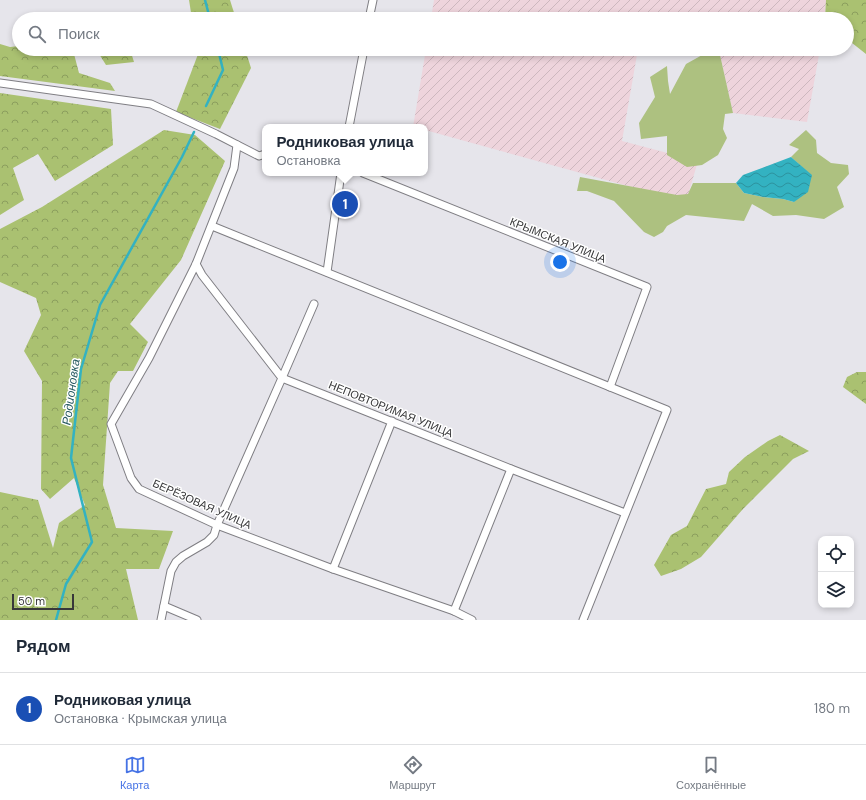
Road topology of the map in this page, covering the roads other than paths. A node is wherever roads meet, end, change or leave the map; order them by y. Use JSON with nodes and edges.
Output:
{"nodes":[{"id":1,"x":373,"y":0,"type":"edge"},
{"id":2,"x":370,"y":12,"type":"edge"},
{"id":3,"x":363,"y":56,"type":"edge"},
{"id":4,"x":0,"y":84,"type":"edge"},
{"id":5,"x":351,"y":124,"type":"edge"},
{"id":6,"x":237,"y":145,"type":"junction"},
{"id":7,"x":262,"y":155,"type":"edge"},
{"id":8,"x":341,"y":176,"type":"edge"},
{"id":9,"x":370,"y":176,"type":"edge"},
{"id":10,"x":212,"y":226,"type":"junction"},
{"id":11,"x":196,"y":264,"type":"junction"},
{"id":12,"x":326,"y":272,"type":"junction"},
{"id":13,"x":314,"y":304,"type":"dead end"},
{"id":14,"x":282,"y":378,"type":"junction"},
{"id":15,"x":610,"y":387,"type":"junction"},
{"id":16,"x":392,"y":422,"type":"junction"},
{"id":17,"x":511,"y":469,"type":"junction"},
{"id":18,"x":625,"y":513,"type":"junction"},
{"id":19,"x":217,"y":525,"type":"junction"},
{"id":20,"x":333,"y":569,"type":"junction"},
{"id":21,"x":164,"y":606,"type":"junction"},
{"id":22,"x":454,"y":611,"type":"junction"},
{"id":23,"x":161,"y":620,"type":"edge"},
{"id":24,"x":197,"y":620,"type":"edge"},
{"id":25,"x":472,"y":620,"type":"edge"},
{"id":26,"x":583,"y":620,"type":"edge"}],
"edges":[{"from":1,"to":2,"type":"street"},
{"from":3,"to":5,"type":"street"},
{"from":4,"to":6,"type":"street"},
{"from":6,"to":7,"type":"street"},
{"from":6,"to":10,"type":"street","name":"БЕРЁЗОВАЯ УЛИЦА"},
{"from":8,"to":12,"type":"street"},
{"from":9,"to":15,"type":"street","name":"КРЫМСКАЯ УЛИЦА"},
{"from":10,"to":11,"type":"street","name":"БЕРЁЗОВАЯ УЛИЦА"},
{"from":10,"to":12,"type":"street"},
{"from":11,"to":14,"type":"street"},
{"from":11,"to":19,"type":"street","name":"БЕРЁЗОВАЯ УЛИЦА"},
{"from":12,"to":15,"type":"street"},
{"from":13,"to":14,"type":"street"},
{"from":14,"to":16,"type":"street","name":"НЕПОВТОРИМАЯ УЛИЦА"},
{"from":14,"to":19,"type":"street"},
{"from":15,"to":18,"type":"street"},
{"from":16,"to":17,"type":"street","name":"НЕПОВТОРИМАЯ УЛИЦА"},
{"from":16,"to":20,"type":"street"},
{"from":17,"to":18,"type":"street","name":"НЕПОВТОРИМАЯ УЛИЦА"},
{"from":17,"to":22,"type":"street"},
{"from":18,"to":26,"type":"street"},
{"from":19,"to":20,"type":"street","name":"БЕРЁЗОВАЯ УЛИЦА"},
{"from":19,"to":21,"type":"street"},
{"from":20,"to":22,"type":"street","name":"БЕРЁЗОВАЯ УЛИЦА"},
{"from":21,"to":23,"type":"street"},
{"from":21,"to":24,"type":"street"},
{"from":22,"to":25,"type":"street","name":"БЕРЁЗОВАЯ УЛИЦА"}]}
